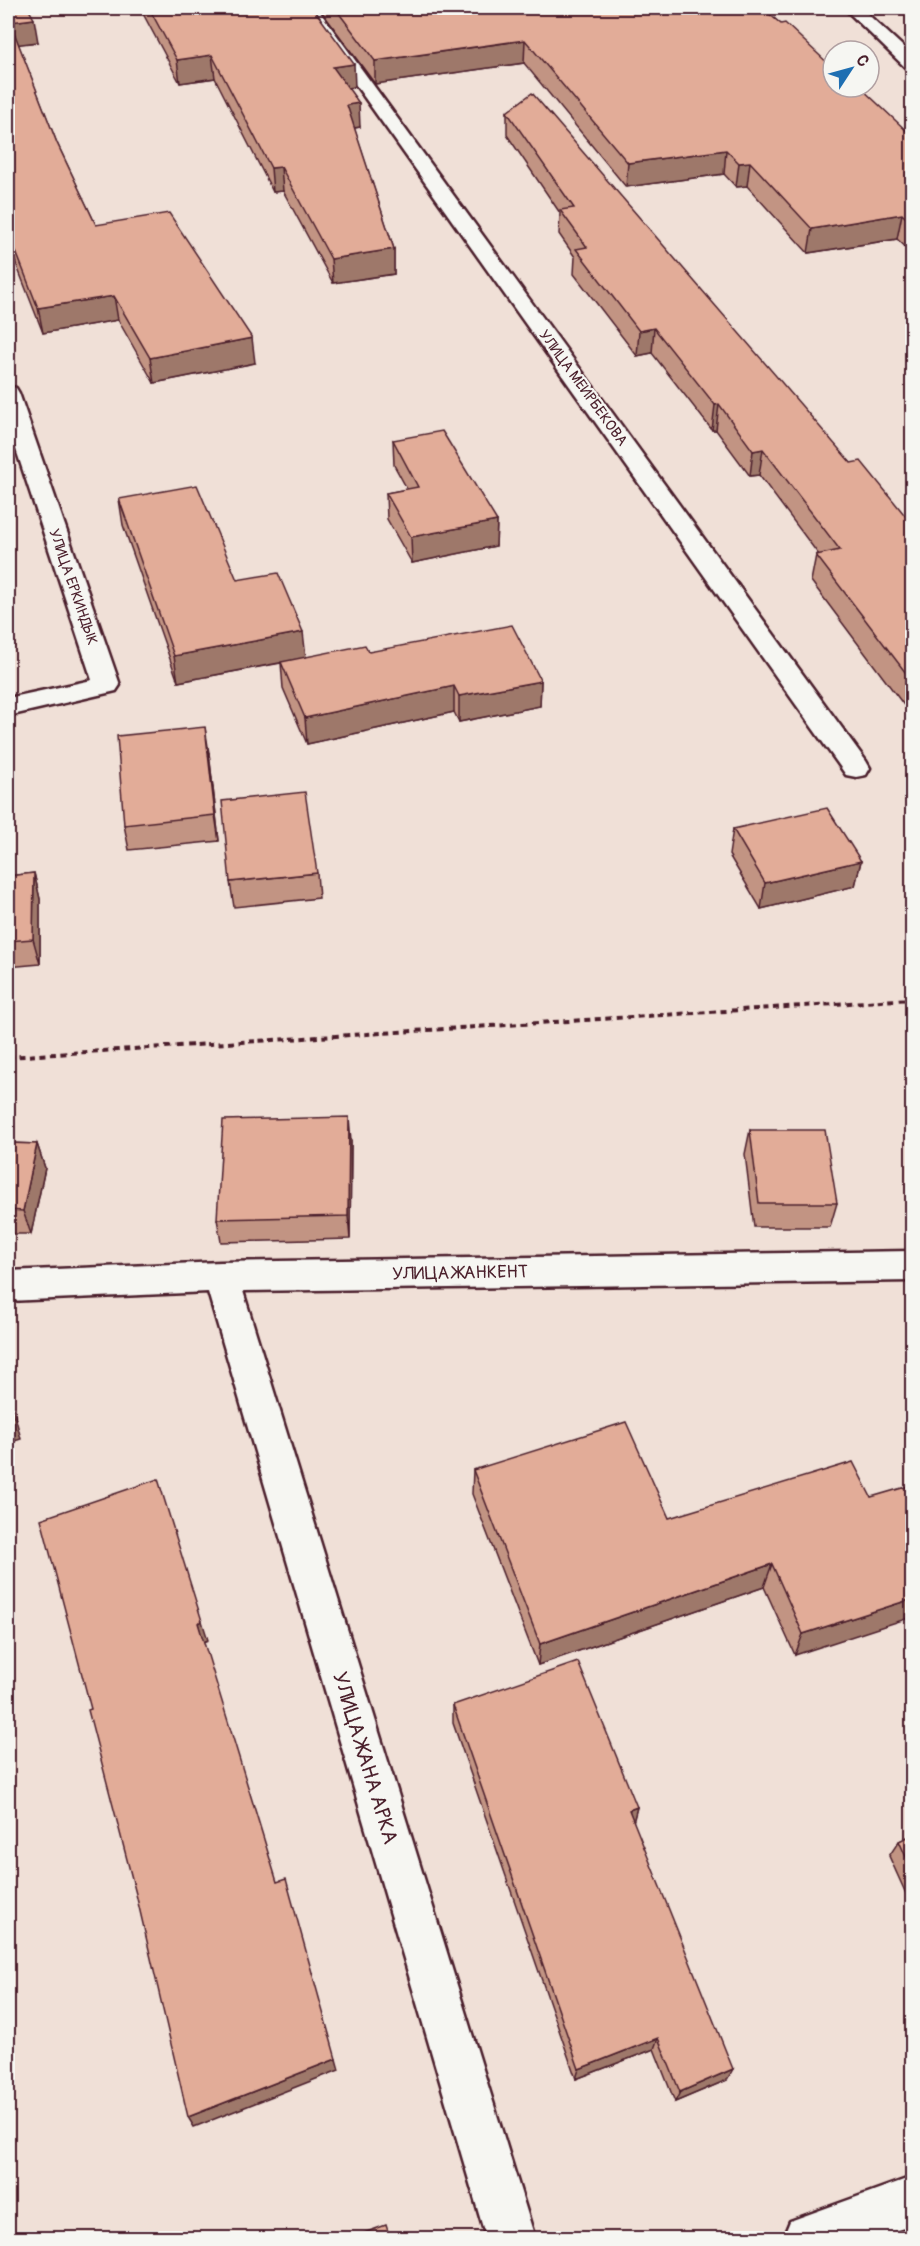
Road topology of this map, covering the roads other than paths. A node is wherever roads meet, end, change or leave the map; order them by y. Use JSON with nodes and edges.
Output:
{"nodes":[{"id":1,"x":309,"y":8,"type":"edge"},
{"id":2,"x":852,"y":8,"type":"edge"},
{"id":3,"x":912,"y":64,"type":"edge"},
{"id":4,"x":8,"y":393,"type":"edge"},
{"id":5,"x":8,"y":707,"type":"edge"},
{"id":6,"x":856,"y":768,"type":"dead end"},
{"id":7,"x":912,"y":1266,"type":"edge"},
{"id":8,"x":221,"y":1277,"type":"junction"},
{"id":9,"x":8,"y":1286,"type":"edge"},
{"id":10,"x":912,"y":2201,"type":"edge"},
{"id":11,"x":510,"y":2238,"type":"edge"},
{"id":12,"x":807,"y":2238,"type":"edge"}],
"edges":[{"from":1,"to":6,"type":"street","name":"УЛИЦА МЕИРБЕКОВА"},
{"from":2,"to":3,"type":"street"},
{"from":4,"to":5,"type":"street","name":"УЛИЦА ЕРКИНДЫК"},
{"from":7,"to":8,"type":"street","name":"УЛИЦА ЖАНКЕНТ"},
{"from":8,"to":9,"type":"street","name":"УЛИЦА ЖАНКЕНТ"},
{"from":8,"to":11,"type":"street","name":"УЛИЦА ЖАНА АРКА"},
{"from":10,"to":12,"type":"street"}]}
